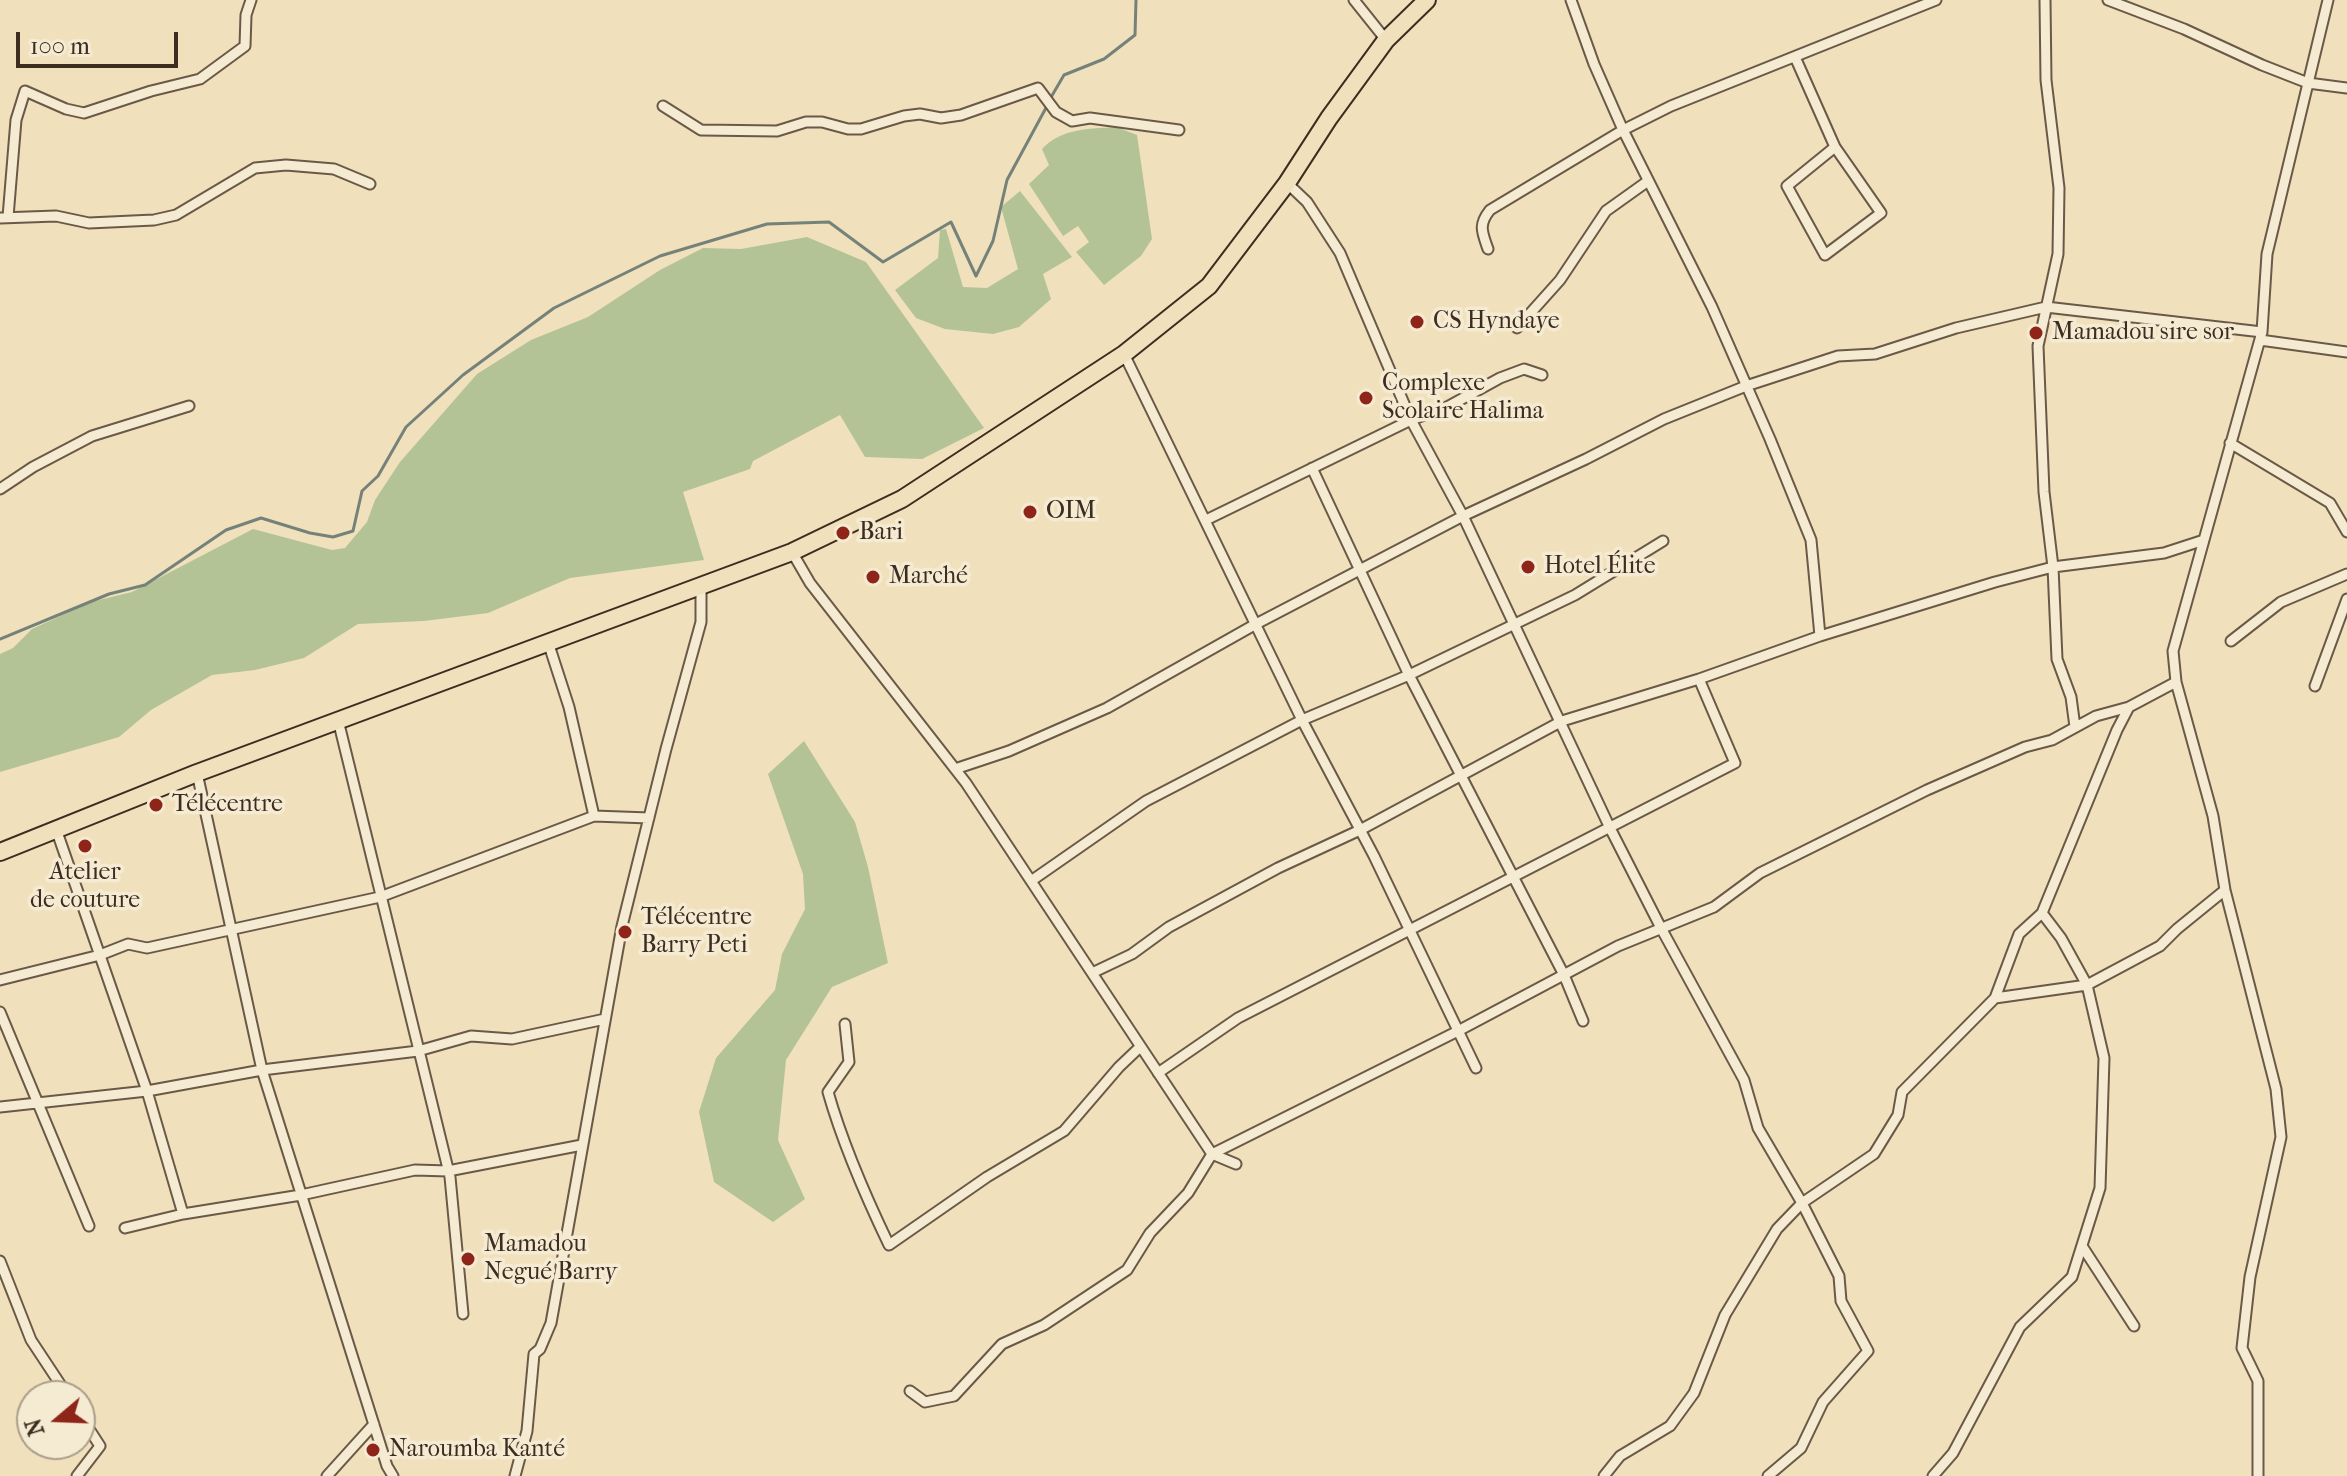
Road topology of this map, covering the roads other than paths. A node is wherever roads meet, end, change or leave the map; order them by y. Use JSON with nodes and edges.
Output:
{"nodes":[{"id":1,"x":251,"y":0,"type":"edge"},
{"id":2,"x":1354,"y":0,"type":"edge"},
{"id":3,"x":1427,"y":0,"type":"edge"},
{"id":4,"x":1571,"y":0,"type":"edge"},
{"id":5,"x":1936,"y":0,"type":"edge"},
{"id":6,"x":2045,"y":0,"type":"edge"},
{"id":7,"x":2108,"y":0,"type":"edge"},
{"id":8,"x":2328,"y":0,"type":"edge"},
{"id":9,"x":1386,"y":40,"type":"junction"},
{"id":10,"x":1795,"y":57,"type":"junction"},
{"id":11,"x":2308,"y":83,"type":"junction"},
{"id":12,"x":2347,"y":88,"type":"edge"},
{"id":13,"x":663,"y":106,"type":"dead end"},
{"id":14,"x":1179,"y":130,"type":"dead end"},
{"id":15,"x":1623,"y":130,"type":"junction"},
{"id":16,"x":1835,"y":147,"type":"junction"},
{"id":17,"x":1648,"y":181,"type":"junction"},
{"id":18,"x":1287,"y":183,"type":"junction"},
{"id":19,"x":370,"y":184,"type":"dead end"},
{"id":20,"x":4,"y":218,"type":"edge"},
{"id":21,"x":1488,"y":249,"type":"dead end"},
{"id":22,"x":2046,"y":307,"type":"junction"},
{"id":23,"x":1517,"y":328,"type":"dead end"},
{"id":24,"x":2261,"y":336,"type":"junction"},
{"id":25,"x":2347,"y":352,"type":"edge"},
{"id":26,"x":1124,"y":354,"type":"junction"},
{"id":27,"x":1542,"y":375,"type":"dead end"},
{"id":28,"x":1746,"y":386,"type":"junction"},
{"id":29,"x":189,"y":406,"type":"dead end"},
{"id":30,"x":1411,"y":420,"type":"junction"},
{"id":31,"x":2230,"y":443,"type":"junction"},
{"id":32,"x":1312,"y":468,"type":"junction"},
{"id":33,"x":0,"y":489,"type":"edge"},
{"id":34,"x":1463,"y":516,"type":"junction"},
{"id":35,"x":1206,"y":520,"type":"junction"},
{"id":36,"x":2347,"y":532,"type":"edge"},
{"id":37,"x":2204,"y":540,"type":"junction"},
{"id":38,"x":1663,"y":541,"type":"dead end"},
{"id":39,"x":792,"y":552,"type":"junction"},
{"id":40,"x":2053,"y":567,"type":"junction"},
{"id":41,"x":1360,"y":570,"type":"junction"},
{"id":42,"x":2347,"y":574,"type":"edge"},
{"id":43,"x":701,"y":586,"type":"junction"},
{"id":44,"x":2347,"y":599,"type":"edge"},
{"id":45,"x":1256,"y":624,"type":"junction"},
{"id":46,"x":1513,"y":624,"type":"junction"},
{"id":47,"x":1820,"y":636,"type":"junction"},
{"id":48,"x":2231,"y":641,"type":"dead end"},
{"id":49,"x":548,"y":642,"type":"junction"},
{"id":50,"x":1409,"y":675,"type":"junction"},
{"id":51,"x":1699,"y":679,"type":"junction"},
{"id":52,"x":2176,"y":682,"type":"junction"},
{"id":53,"x":2315,"y":686,"type":"dead end"},
{"id":54,"x":2129,"y":707,"type":"junction"},
{"id":55,"x":338,"y":720,"type":"junction"},
{"id":56,"x":1302,"y":720,"type":"junction"},
{"id":57,"x":1562,"y":721,"type":"junction"},
{"id":58,"x":2075,"y":727,"type":"junction"},
{"id":59,"x":955,"y":769,"type":"junction"},
{"id":60,"x":197,"y":773,"type":"junction"},
{"id":61,"x":1461,"y":775,"type":"junction"},
{"id":62,"x":594,"y":816,"type":"junction"},
{"id":63,"x":649,"y":818,"type":"junction"},
{"id":64,"x":1610,"y":828,"type":"junction"},
{"id":65,"x":56,"y":829,"type":"junction"},
{"id":66,"x":1360,"y":830,"type":"junction"},
{"id":67,"x":0,"y":852,"type":"edge"},
{"id":68,"x":1513,"y":876,"type":"junction"},
{"id":69,"x":1031,"y":881,"type":"junction"},
{"id":70,"x":2225,"y":890,"type":"junction"},
{"id":71,"x":380,"y":897,"type":"junction"},
{"id":72,"x":2042,"y":913,"type":"junction"},
{"id":73,"x":1409,"y":928,"type":"junction"},
{"id":74,"x":1661,"y":928,"type":"junction"},
{"id":75,"x":231,"y":929,"type":"junction"},
{"id":76,"x":100,"y":955,"type":"junction"},
{"id":77,"x":1092,"y":973,"type":"junction"},
{"id":78,"x":1564,"y":975,"type":"junction"},
{"id":79,"x":0,"y":980,"type":"edge"},
{"id":80,"x":2087,"y":985,"type":"junction"},
{"id":81,"x":1995,"y":998,"type":"junction"},
{"id":82,"x":0,"y":1012,"type":"edge"},
{"id":83,"x":605,"y":1019,"type":"junction"},
{"id":84,"x":1583,"y":1021,"type":"dead end"},
{"id":85,"x":845,"y":1024,"type":"dead end"},
{"id":86,"x":1458,"y":1031,"type":"junction"},
{"id":87,"x":1140,"y":1047,"type":"junction"},
{"id":88,"x":418,"y":1051,"type":"junction"},
{"id":89,"x":1476,"y":1068,"type":"dead end"},
{"id":90,"x":262,"y":1070,"type":"junction"},
{"id":91,"x":1158,"y":1073,"type":"junction"},
{"id":92,"x":147,"y":1091,"type":"junction"},
{"id":93,"x":38,"y":1102,"type":"junction"},
{"id":94,"x":0,"y":1107,"type":"edge"},
{"id":95,"x":582,"y":1145,"type":"junction"},
{"id":96,"x":1212,"y":1154,"type":"junction"},
{"id":97,"x":1236,"y":1164,"type":"dead end"},
{"id":98,"x":448,"y":1171,"type":"junction"},
{"id":99,"x":301,"y":1195,"type":"junction"},
{"id":100,"x":1802,"y":1203,"type":"junction"},
{"id":101,"x":183,"y":1214,"type":"junction"},
{"id":102,"x":89,"y":1226,"type":"dead end"},
{"id":103,"x":125,"y":1228,"type":"dead end"},
{"id":104,"x":2082,"y":1246,"type":"junction"},
{"id":105,"x":0,"y":1261,"type":"edge"},
{"id":106,"x":463,"y":1314,"type":"dead end"},
{"id":107,"x":2134,"y":1326,"type":"dead end"},
{"id":108,"x":57,"y":1380,"type":"edge"},
{"id":109,"x":910,"y":1391,"type":"dead end"},
{"id":110,"x":374,"y":1424,"type":"junction"},
{"id":111,"x":89,"y":1460,"type":"edge"},
{"id":112,"x":77,"y":1476,"type":"edge"},
{"id":113,"x":327,"y":1476,"type":"edge"},
{"id":114,"x":393,"y":1476,"type":"edge"},
{"id":115,"x":515,"y":1476,"type":"edge"},
{"id":116,"x":1604,"y":1476,"type":"edge"},
{"id":117,"x":1768,"y":1476,"type":"edge"},
{"id":118,"x":1933,"y":1476,"type":"edge"},
{"id":119,"x":2258,"y":1476,"type":"edge"}],
"edges":[{"from":1,"to":20,"type":"street"},
{"from":2,"to":9,"type":"street"},
{"from":3,"to":9,"type":"highway"},
{"from":4,"to":15,"type":"street"},
{"from":5,"to":10,"type":"street"},
{"from":6,"to":22,"type":"street"},
{"from":7,"to":11,"type":"street"},
{"from":8,"to":11,"type":"street"},
{"from":9,"to":18,"type":"highway"},
{"from":10,"to":15,"type":"street"},
{"from":10,"to":16,"type":"street"},
{"from":11,"to":12,"type":"street"},
{"from":11,"to":24,"type":"street"},
{"from":13,"to":14,"type":"street"},
{"from":15,"to":17,"type":"street"},
{"from":15,"to":21,"type":"street"},
{"from":16,"to":16,"type":"street"},
{"from":17,"to":23,"type":"street"},
{"from":17,"to":28,"type":"street"},
{"from":18,"to":26,"type":"highway"},
{"from":18,"to":30,"type":"street"},
{"from":19,"to":20,"type":"street"},
{"from":22,"to":24,"type":"street"},
{"from":22,"to":28,"type":"street"},
{"from":22,"to":40,"type":"street"},
{"from":24,"to":25,"type":"street"},
{"from":24,"to":31,"type":"street"},
{"from":26,"to":35,"type":"street"},
{"from":26,"to":39,"type":"highway"},
{"from":27,"to":30,"type":"street"},
{"from":28,"to":34,"type":"street"},
{"from":28,"to":47,"type":"street"},
{"from":29,"to":33,"type":"street"},
{"from":30,"to":32,"type":"street"},
{"from":30,"to":34,"type":"street"},
{"from":31,"to":36,"type":"street"},
{"from":31,"to":37,"type":"street"},
{"from":32,"to":35,"type":"street"},
{"from":32,"to":41,"type":"street"},
{"from":34,"to":41,"type":"street"},
{"from":34,"to":46,"type":"street"},
{"from":35,"to":45,"type":"street"},
{"from":37,"to":40,"type":"street"},
{"from":37,"to":52,"type":"street"},
{"from":38,"to":46,"type":"street"},
{"from":39,"to":43,"type":"highway"},
{"from":39,"to":59,"type":"street"},
{"from":40,"to":47,"type":"street"},
{"from":40,"to":58,"type":"street"},
{"from":41,"to":45,"type":"street"},
{"from":41,"to":50,"type":"street"},
{"from":42,"to":48,"type":"street"},
{"from":43,"to":49,"type":"highway"},
{"from":43,"to":63,"type":"street"},
{"from":44,"to":53,"type":"street"},
{"from":45,"to":56,"type":"street"},
{"from":45,"to":59,"type":"street"},
{"from":46,"to":50,"type":"street"},
{"from":46,"to":57,"type":"street"},
{"from":47,"to":51,"type":"street"},
{"from":49,"to":55,"type":"highway"},
{"from":49,"to":62,"type":"street"},
{"from":50,"to":56,"type":"street"},
{"from":50,"to":61,"type":"street"},
{"from":51,"to":57,"type":"street"},
{"from":51,"to":64,"type":"street"},
{"from":52,"to":54,"type":"street"},
{"from":52,"to":70,"type":"street"},
{"from":54,"to":58,"type":"street"},
{"from":54,"to":72,"type":"street"},
{"from":55,"to":60,"type":"highway"},
{"from":55,"to":71,"type":"street"},
{"from":56,"to":66,"type":"street"},
{"from":56,"to":69,"type":"street"},
{"from":57,"to":61,"type":"street"},
{"from":57,"to":64,"type":"street"},
{"from":58,"to":74,"type":"street"},
{"from":59,"to":69,"type":"street"},
{"from":60,"to":65,"type":"highway"},
{"from":60,"to":75,"type":"street"},
{"from":61,"to":66,"type":"street"},
{"from":61,"to":68,"type":"street"},
{"from":62,"to":63,"type":"street"},
{"from":62,"to":71,"type":"street"},
{"from":63,"to":83,"type":"street"},
{"from":64,"to":68,"type":"street"},
{"from":64,"to":74,"type":"street"},
{"from":65,"to":67,"type":"highway"},
{"from":65,"to":76,"type":"street"},
{"from":66,"to":73,"type":"street"},
{"from":66,"to":77,"type":"street"},
{"from":68,"to":73,"type":"street"},
{"from":68,"to":78,"type":"street"},
{"from":69,"to":77,"type":"street"},
{"from":70,"to":80,"type":"street"},
{"from":70,"to":119,"type":"street"},
{"from":71,"to":75,"type":"street"},
{"from":71,"to":88,"type":"street"},
{"from":72,"to":80,"type":"street"},
{"from":72,"to":81,"type":"street"},
{"from":73,"to":86,"type":"street"},
{"from":73,"to":91,"type":"street"},
{"from":74,"to":78,"type":"street"},
{"from":74,"to":100,"type":"street"},
{"from":75,"to":76,"type":"street"},
{"from":75,"to":90,"type":"street"},
{"from":76,"to":79,"type":"street"},
{"from":76,"to":92,"type":"street"},
{"from":77,"to":87,"type":"street"},
{"from":78,"to":84,"type":"street"},
{"from":78,"to":86,"type":"street"},
{"from":80,"to":81,"type":"street"},
{"from":80,"to":104,"type":"street"},
{"from":81,"to":100,"type":"street"},
{"from":82,"to":93,"type":"street"},
{"from":83,"to":88,"type":"street"},
{"from":83,"to":95,"type":"street"},
{"from":85,"to":87,"type":"street"},
{"from":86,"to":89,"type":"street"},
{"from":86,"to":96,"type":"street"},
{"from":87,"to":91,"type":"street"},
{"from":88,"to":90,"type":"street"},
{"from":88,"to":98,"type":"street"},
{"from":90,"to":92,"type":"street"},
{"from":90,"to":99,"type":"street"},
{"from":91,"to":96,"type":"street"},
{"from":92,"to":93,"type":"street"},
{"from":92,"to":101,"type":"street"},
{"from":93,"to":94,"type":"street"},
{"from":93,"to":102,"type":"street"},
{"from":95,"to":98,"type":"street"},
{"from":95,"to":115,"type":"street"},
{"from":96,"to":97,"type":"street"},
{"from":96,"to":109,"type":"street"},
{"from":98,"to":99,"type":"street"},
{"from":98,"to":106,"type":"street"},
{"from":99,"to":101,"type":"street"},
{"from":99,"to":110,"type":"street"},
{"from":100,"to":116,"type":"street"},
{"from":100,"to":117,"type":"street"},
{"from":101,"to":103,"type":"street"},
{"from":104,"to":107,"type":"street"},
{"from":104,"to":118,"type":"street"},
{"from":105,"to":108,"type":"street"},
{"from":110,"to":113,"type":"street"},
{"from":110,"to":114,"type":"street"},
{"from":111,"to":112,"type":"street"}]}
